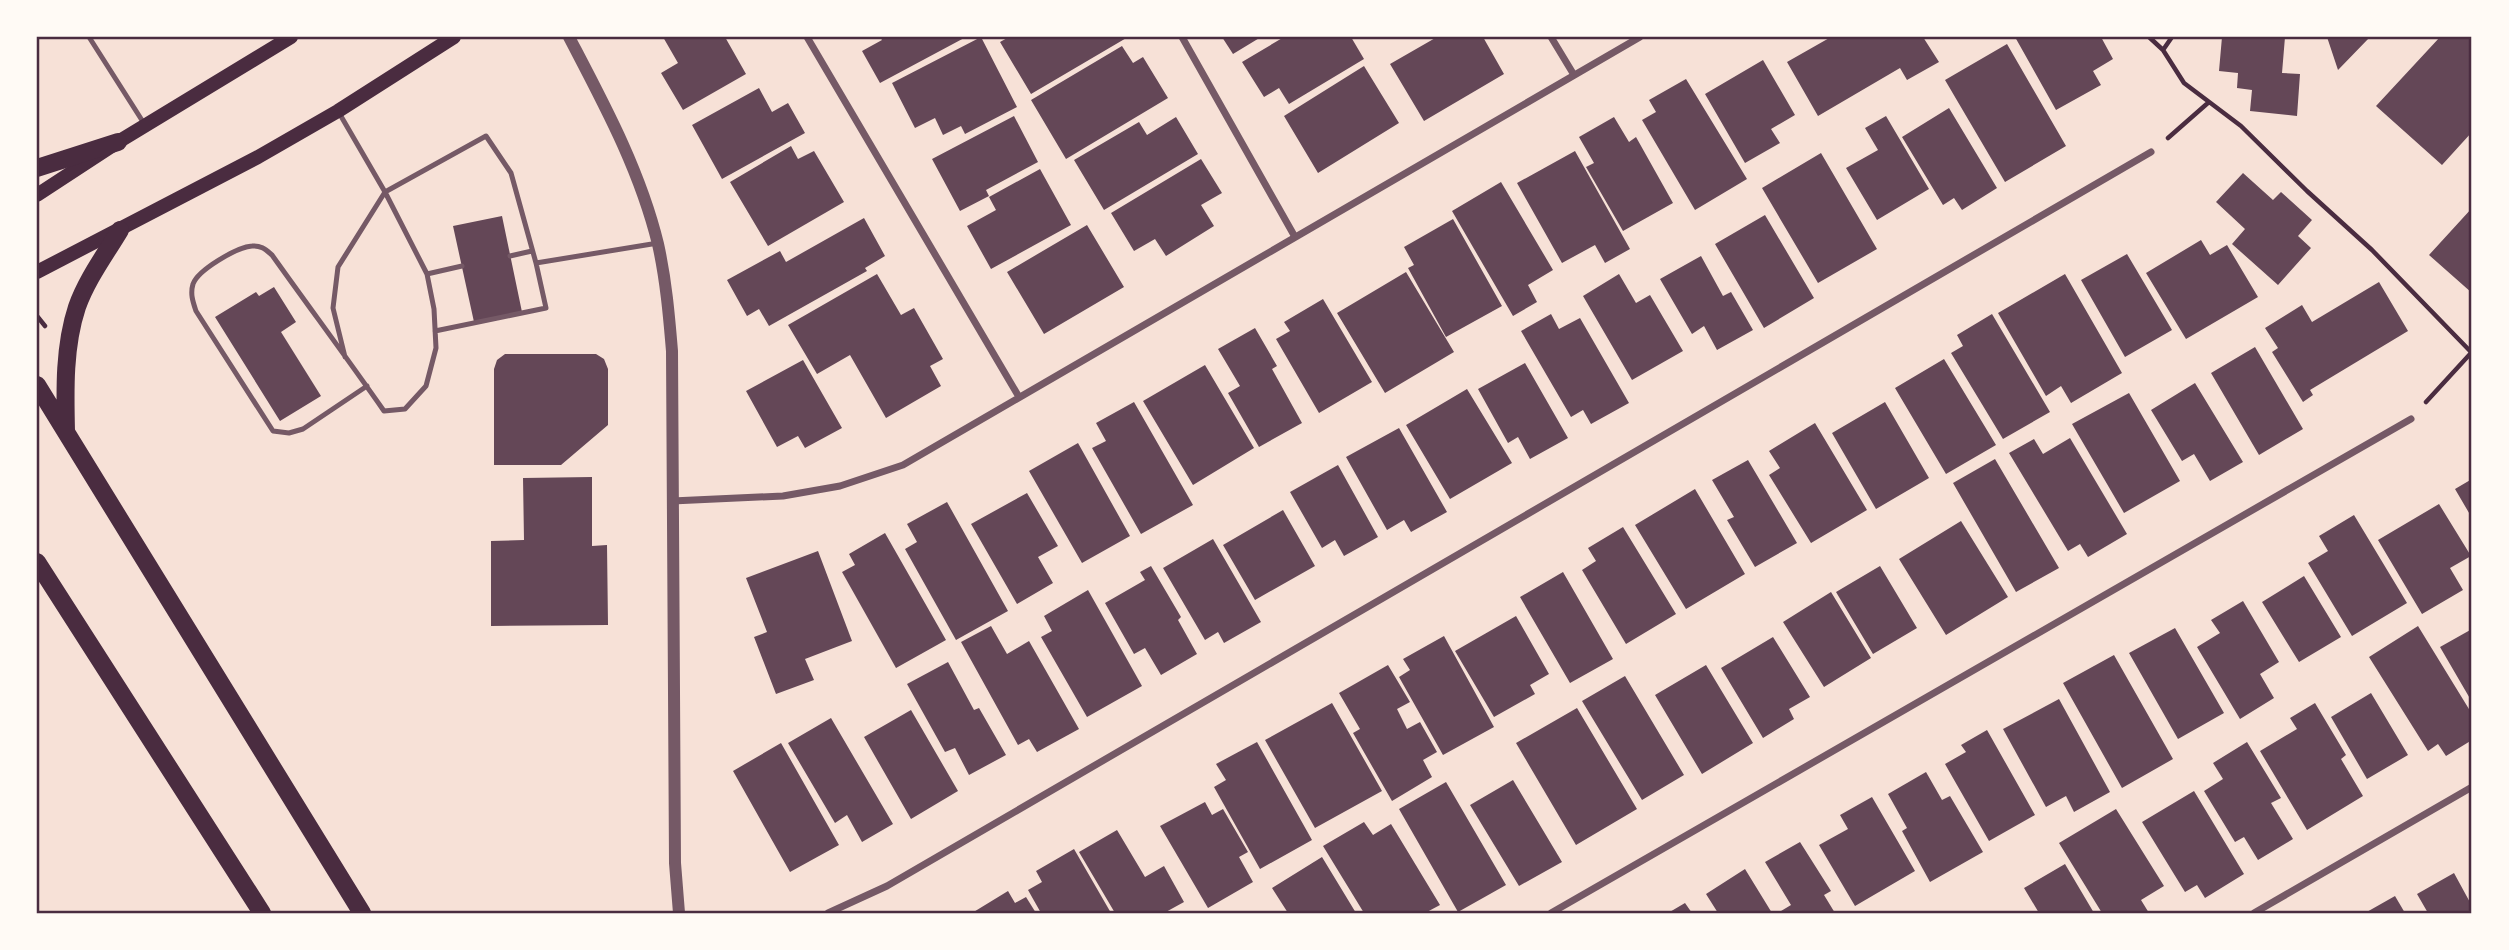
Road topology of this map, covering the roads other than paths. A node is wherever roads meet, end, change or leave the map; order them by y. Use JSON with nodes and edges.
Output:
{"nodes":[{"id":1,"x":89,"y":37,"type":"edge"},
{"id":2,"x":292,"y":37,"type":"edge"},
{"id":3,"x":454,"y":37,"type":"edge"},
{"id":4,"x":569,"y":37,"type":"edge"},
{"id":5,"x":807,"y":37,"type":"edge"},
{"id":6,"x":1182,"y":37,"type":"edge"},
{"id":7,"x":1551,"y":37,"type":"edge"},
{"id":8,"x":1640,"y":37,"type":"edge"},
{"id":9,"x":1574,"y":75,"type":"junction"},
{"id":10,"x":338,"y":111,"type":"junction"},
{"id":11,"x":145,"y":125,"type":"junction"},
{"id":12,"x":118,"y":142,"type":"junction"},
{"id":13,"x":2151,"y":152,"type":"road end"},
{"id":14,"x":37,"y":168,"type":"edge"},
{"id":15,"x":385,"y":192,"type":"junction"},
{"id":16,"x":37,"y":195,"type":"edge"},
{"id":17,"x":120,"y":230,"type":"junction"},
{"id":18,"x":1295,"y":237,"type":"junction"},
{"id":19,"x":658,"y":243,"type":"junction"},
{"id":20,"x":532,"y":251,"type":"junction"},
{"id":21,"x":510,"y":256,"type":"dead end"},
{"id":22,"x":536,"y":263,"type":"junction"},
{"id":23,"x":462,"y":267,"type":"dead end"},
{"id":24,"x":37,"y":272,"type":"edge"},
{"id":25,"x":427,"y":274,"type":"junction"},
{"id":26,"x":435,"y":331,"type":"junction"},
{"id":27,"x":346,"y":360,"type":"junction"},
{"id":28,"x":37,"y":385,"type":"edge"},
{"id":29,"x":367,"y":386,"type":"junction"},
{"id":30,"x":1019,"y":397,"type":"junction"},
{"id":31,"x":2411,"y":419,"type":"road end"},
{"id":32,"x":66,"y":435,"type":"junction"},
{"id":33,"x":673,"y":501,"type":"junction"},
{"id":34,"x":38,"y":566,"type":"edge"},
{"id":35,"x":2472,"y":787,"type":"edge"},
{"id":36,"x":262,"y":913,"type":"edge"},
{"id":37,"x":362,"y":913,"type":"edge"},
{"id":38,"x":679,"y":913,"type":"edge"},
{"id":39,"x":828,"y":913,"type":"edge"},
{"id":40,"x":1551,"y":913,"type":"edge"},
{"id":41,"x":2254,"y":913,"type":"edge"}],
"edges":[{"from":1,"to":11,"type":"lane"},
{"from":2,"to":11,"type":"main road"},
{"from":3,"to":10,"type":"main road"},
{"from":4,"to":19,"type":"street"},
{"from":5,"to":30,"type":"street"},
{"from":6,"to":18,"type":"street"},
{"from":7,"to":9,"type":"street"},
{"from":8,"to":9,"type":"street"},
{"from":9,"to":18,"type":"street"},
{"from":10,"to":15,"type":"lane"},
{"from":10,"to":17,"type":"main road"},
{"from":11,"to":12,"type":"main road"},
{"from":12,"to":14,"type":"main road"},
{"from":12,"to":16,"type":"main road"},
{"from":13,"to":39,"type":"street"},
{"from":15,"to":20,"type":"lane"},
{"from":15,"to":25,"type":"lane"},
{"from":15,"to":27,"type":"lane"},
{"from":17,"to":24,"type":"main road"},
{"from":17,"to":32,"type":"main road"},
{"from":18,"to":30,"type":"street"},
{"from":19,"to":22,"type":"lane"},
{"from":19,"to":33,"type":"street"},
{"from":20,"to":21,"type":"lane"},
{"from":20,"to":22,"type":"lane"},
{"from":22,"to":26,"type":"lane"},
{"from":23,"to":25,"type":"lane"},
{"from":25,"to":26,"type":"lane"},
{"from":26,"to":29,"type":"lane"},
{"from":27,"to":29,"type":"lane"},
{"from":27,"to":29,"type":"lane"},
{"from":28,"to":32,"type":"main road"},
{"from":30,"to":33,"type":"street"},
{"from":31,"to":40,"type":"street"},
{"from":32,"to":37,"type":"main road"},
{"from":33,"to":38,"type":"street"},
{"from":34,"to":36,"type":"main road"},
{"from":35,"to":41,"type":"street"}]}
